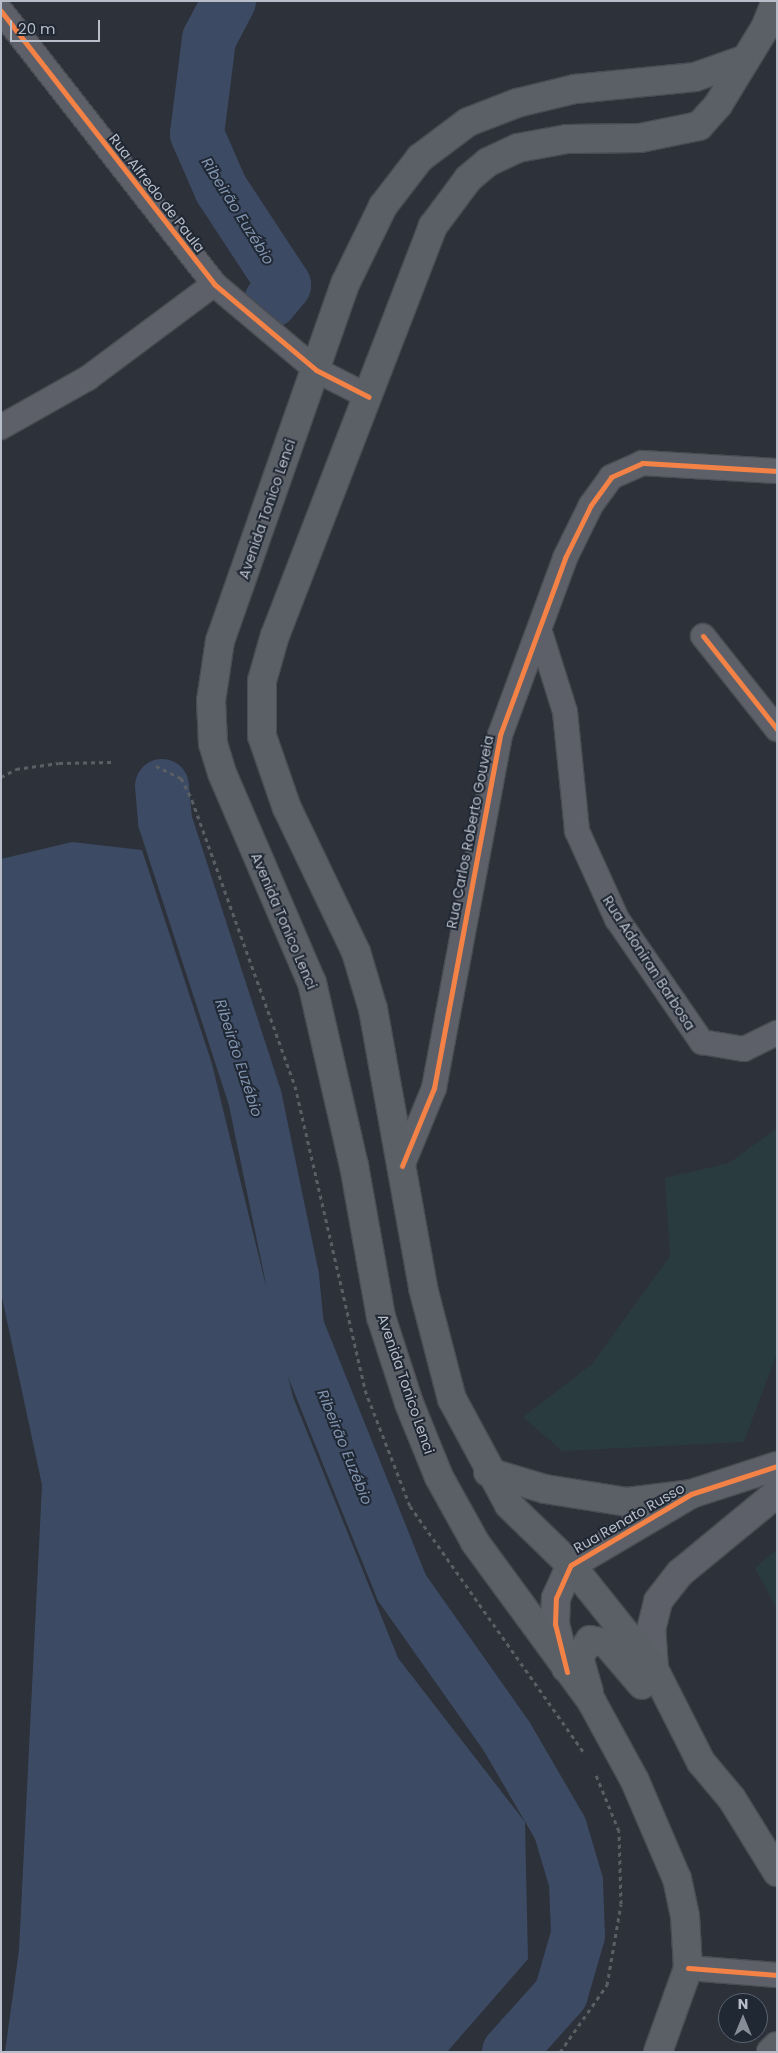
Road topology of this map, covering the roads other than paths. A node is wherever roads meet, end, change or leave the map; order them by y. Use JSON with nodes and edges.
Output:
{"nodes":[{"id":1,"x":776,"y":1,"type":"edge"},
{"id":2,"x":1,"y":11,"type":"edge"},
{"id":3,"x":746,"y":59,"type":"junction"},
{"id":4,"x":214,"y":284,"type":"junction"},
{"id":5,"x":316,"y":370,"type":"junction"},
{"id":6,"x":368,"y":398,"type":"junction"},
{"id":7,"x":1,"y":427,"type":"edge"},
{"id":8,"x":777,"y":471,"type":"edge"},
{"id":9,"x":540,"y":632,"type":"junction"},
{"id":10,"x":703,"y":636,"type":"dead end"},
{"id":11,"x":777,"y":729,"type":"edge"},
{"id":12,"x":777,"y":1033,"type":"edge"},
{"id":13,"x":402,"y":1166,"type":"junction"},
{"id":14,"x":777,"y":1466,"type":"edge"},
{"id":15,"x":488,"y":1472,"type":"junction"},
{"id":16,"x":777,"y":1493,"type":"edge"},
{"id":17,"x":691,"y":1494,"type":"junction"},
{"id":18,"x":571,"y":1565,"type":"junction"},
{"id":19,"x":654,"y":1669,"type":"junction"},
{"id":20,"x":568,"y":1672,"type":"junction"},
{"id":21,"x":592,"y":1702,"type":"junction"},
{"id":22,"x":701,"y":1762,"type":"junction"},
{"id":23,"x":777,"y":1872,"type":"edge"},
{"id":24,"x":688,"y":1968,"type":"junction"},
{"id":25,"x":777,"y":1975,"type":"edge"},
{"id":26,"x":777,"y":2046,"type":"edge"},
{"id":27,"x":658,"y":2052,"type":"edge"},
{"id":28,"x":771,"y":2052,"type":"edge"}],
"edges":[{"from":1,"to":3,"type":"main road"},
{"from":2,"to":4,"type":"street","name":"Rua Alfredo de Paula"},
{"from":3,"to":5,"type":"main road","name":"Avenida Tonico Lenci"},
{"from":3,"to":6,"type":"main road"},
{"from":4,"to":5,"type":"street","name":"Rua Alfredo de Paula"},
{"from":4,"to":7,"type":"street"},
{"from":5,"to":6,"type":"street","name":"Rua Alfredo de Paula"},
{"from":5,"to":20,"type":"main road","name":"Avenida Tonico Lenci"},
{"from":6,"to":13,"type":"main road"},
{"from":8,"to":9,"type":"street","name":"Rua Carlos Roberto Gouveia"},
{"from":9,"to":12,"type":"street","name":"Rua Adoniran Barbosa"},
{"from":9,"to":13,"type":"street","name":"Rua Carlos Roberto Gouveia"},
{"from":10,"to":11,"type":"street"},
{"from":13,"to":15,"type":"main road"},
{"from":14,"to":17,"type":"street","name":"Rua Renato Russo"},
{"from":15,"to":17,"type":"main road"},
{"from":15,"to":18,"type":"main road"},
{"from":16,"to":19,"type":"street"},
{"from":17,"to":18,"type":"street","name":"Rua Renato Russo"},
{"from":18,"to":19,"type":"main road"},
{"from":18,"to":20,"type":"street","name":"Rua Renato Russo"},
{"from":19,"to":22,"type":"main road"},
{"from":20,"to":21,"type":"main road","name":"Avenida Tonico Lenci"},
{"from":21,"to":22,"type":"main road"},
{"from":21,"to":24,"type":"main road","name":"Avenida Tonico Lenci"},
{"from":22,"to":23,"type":"main road"},
{"from":24,"to":25,"type":"street"},
{"from":24,"to":27,"type":"main road","name":"Avenida Tonico Lenci"},
{"from":26,"to":28,"type":"main road"}]}
